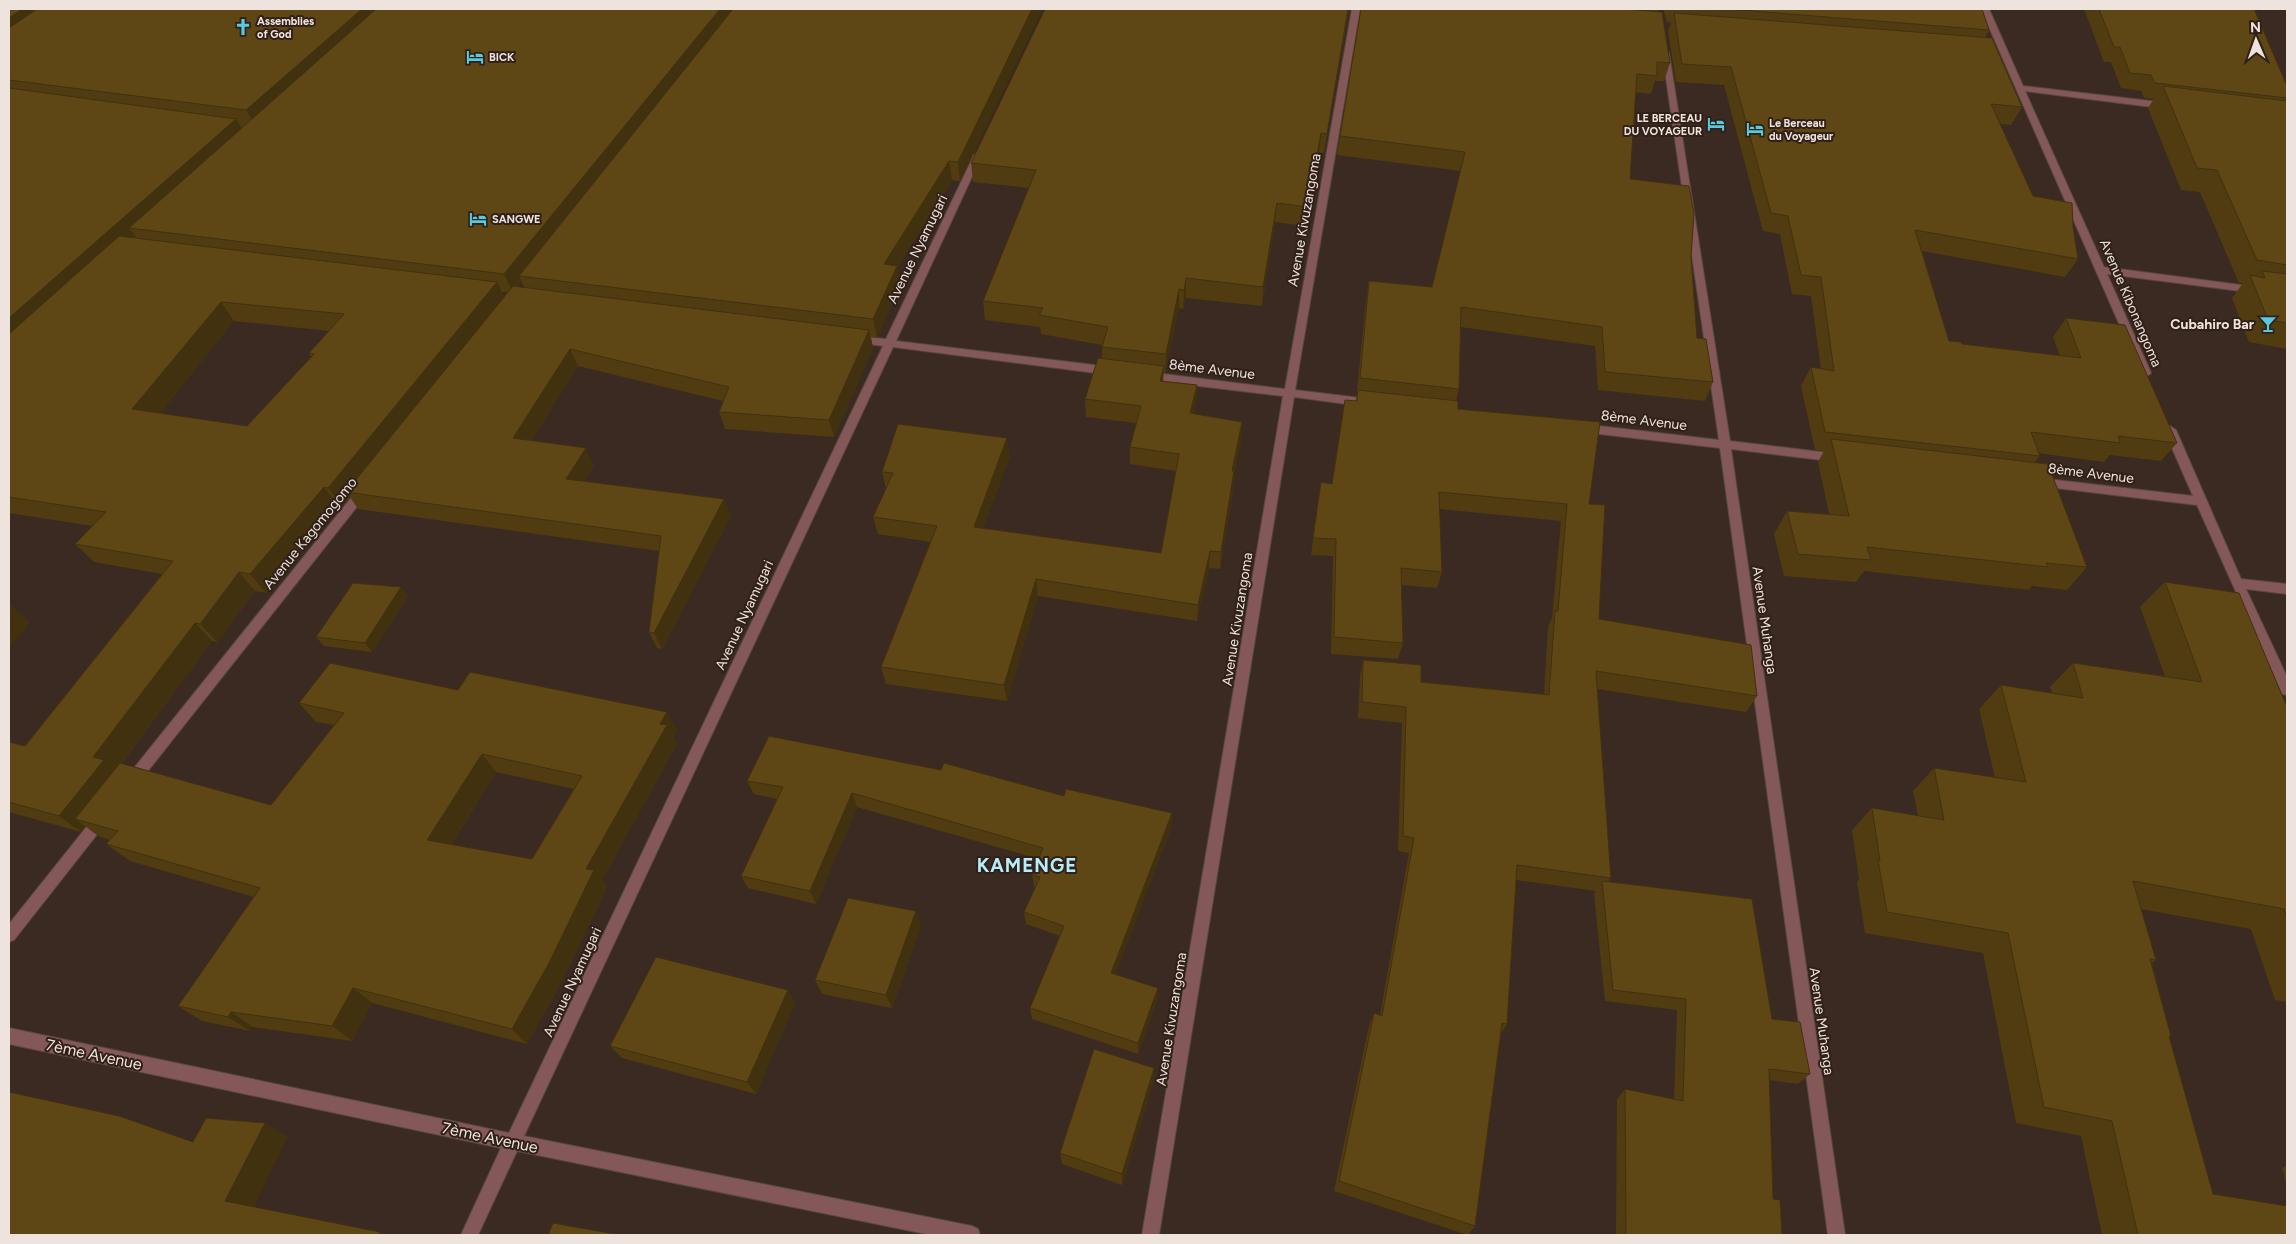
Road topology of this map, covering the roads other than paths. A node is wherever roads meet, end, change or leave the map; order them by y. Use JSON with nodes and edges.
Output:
{"nodes":[{"id":1,"x":1356,"y":9,"type":"edge"},
{"id":2,"x":1985,"y":9,"type":"edge"},
{"id":3,"x":1664,"y":45,"type":"edge"},
{"id":4,"x":2022,"y":88,"type":"junction"},
{"id":5,"x":2179,"y":107,"type":"edge"},
{"id":6,"x":986,"y":141,"type":"edge"},
{"id":7,"x":2102,"y":270,"type":"junction"},
{"id":8,"x":2287,"y":294,"type":"edge"},
{"id":9,"x":840,"y":337,"type":"edge"},
{"id":10,"x":889,"y":343,"type":"junction"},
{"id":11,"x":2152,"y":386,"type":"edge"},
{"id":12,"x":1289,"y":394,"type":"junction"},
{"id":13,"x":1368,"y":403,"type":"edge"},
{"id":14,"x":2167,"y":421,"type":"edge"},
{"id":15,"x":1567,"y":426,"type":"edge"},
{"id":16,"x":1725,"y":444,"type":"junction"},
{"id":17,"x":1854,"y":460,"type":"edge"},
{"id":18,"x":2032,"y":481,"type":"edge"},
{"id":19,"x":368,"y":484,"type":"edge"},
{"id":20,"x":2201,"y":501,"type":"junction"},
{"id":21,"x":2237,"y":583,"type":"junction"},
{"id":22,"x":2287,"y":589,"type":"edge"},
{"id":23,"x":2287,"y":690,"type":"edge"},
{"id":24,"x":120,"y":795,"type":"edge"},
{"id":25,"x":108,"y":810,"type":"edge"},
{"id":26,"x":9,"y":935,"type":"edge"},
{"id":27,"x":9,"y":1036,"type":"edge"},
{"id":28,"x":513,"y":1142,"type":"junction"},
{"id":29,"x":468,"y":1235,"type":"edge"},
{"id":30,"x":972,"y":1235,"type":"edge"},
{"id":31,"x":1150,"y":1235,"type":"edge"},
{"id":32,"x":1837,"y":1235,"type":"edge"}],
"edges":[{"from":1,"to":12,"type":"street","name":"Avenue Kivuzangoma"},
{"from":2,"to":4,"type":"street","name":"Avenue Kibonangoma"},
{"from":3,"to":16,"type":"street","name":"Avenue Muhanga"},
{"from":4,"to":5,"type":"street"},
{"from":4,"to":7,"type":"street","name":"Avenue Kibonangoma"},
{"from":6,"to":10,"type":"street","name":"Avenue Nyamugari"},
{"from":7,"to":8,"type":"street"},
{"from":7,"to":11,"type":"street","name":"Avenue Kibonangoma"},
{"from":9,"to":10,"type":"street","name":"8ème Avenue"},
{"from":10,"to":12,"type":"street","name":"8ème Avenue"},
{"from":10,"to":28,"type":"street","name":"Avenue Nyamugari"},
{"from":12,"to":13,"type":"street","name":"8ème Avenue"},
{"from":12,"to":31,"type":"street","name":"Avenue Kivuzangoma"},
{"from":14,"to":20,"type":"street"},
{"from":15,"to":16,"type":"street","name":"8ème Avenue"},
{"from":16,"to":17,"type":"street","name":"8ème Avenue"},
{"from":16,"to":32,"type":"street","name":"Avenue Muhanga"},
{"from":18,"to":20,"type":"street","name":"8ème Avenue"},
{"from":19,"to":24,"type":"street","name":"Avenue Kagomogomo"},
{"from":20,"to":21,"type":"street"},
{"from":21,"to":22,"type":"street"},
{"from":21,"to":23,"type":"street"},
{"from":25,"to":26,"type":"street"},
{"from":27,"to":28,"type":"street","name":"7ème Avenue"},
{"from":28,"to":29,"type":"street","name":"Avenue Nyamugari"},
{"from":28,"to":30,"type":"street","name":"7ème Avenue"}]}
